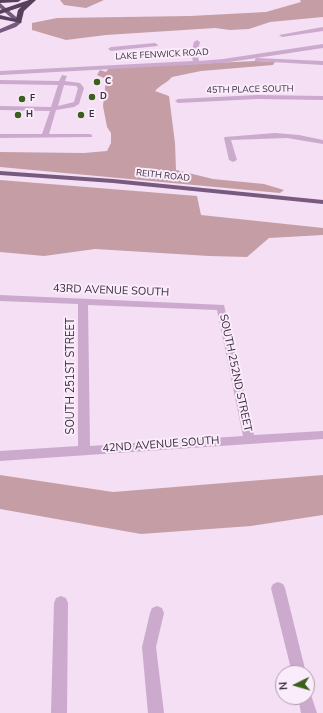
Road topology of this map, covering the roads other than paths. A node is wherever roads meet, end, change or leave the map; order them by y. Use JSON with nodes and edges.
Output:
{"nodes":[{"id":1,"x":18,"y":0,"type":"edge"},
{"id":2,"x":22,"y":0,"type":"edge"},
{"id":3,"x":34,"y":0,"type":"edge"},
{"id":4,"x":0,"y":1,"type":"edge"},
{"id":5,"x":2,"y":8,"type":"edge"},
{"id":6,"x":0,"y":17,"type":"edge"},
{"id":7,"x":19,"y":22,"type":"junction"},
{"id":8,"x":322,"y":27,"type":"edge"},
{"id":9,"x":0,"y":31,"type":"edge"},
{"id":10,"x":282,"y":35,"type":"dead end"},
{"id":11,"x":197,"y":42,"type":"dead end"},
{"id":12,"x":155,"y":44,"type":"dead end"},
{"id":13,"x":323,"y":46,"type":"edge"},
{"id":14,"x":111,"y":49,"type":"dead end"},
{"id":15,"x":282,"y":51,"type":"junction"},
{"id":16,"x":135,"y":56,"type":"junction"},
{"id":17,"x":223,"y":61,"type":"junction"},
{"id":18,"x":288,"y":61,"type":"junction"},
{"id":19,"x":196,"y":62,"type":"junction"},
{"id":20,"x":323,"y":63,"type":"edge"},
{"id":21,"x":66,"y":69,"type":"junction"},
{"id":22,"x":0,"y":73,"type":"edge"},
{"id":23,"x":0,"y":82,"type":"edge"},
{"id":24,"x":62,"y":82,"type":"junction"},
{"id":25,"x":323,"y":98,"type":"edge"},
{"id":26,"x":178,"y":101,"type":"dead end"},
{"id":27,"x":0,"y":108,"type":"edge"},
{"id":28,"x":53,"y":108,"type":"junction"},
{"id":29,"x":0,"y":136,"type":"edge"},
{"id":30,"x":45,"y":136,"type":"junction"},
{"id":31,"x":90,"y":136,"type":"dead end"},
{"id":32,"x":323,"y":142,"type":"edge"},
{"id":33,"x":233,"y":160,"type":"dead end"},
{"id":34,"x":0,"y":173,"type":"edge"},
{"id":35,"x":323,"y":202,"type":"edge"},
{"id":36,"x":0,"y":298,"type":"edge"},
{"id":37,"x":83,"y":301,"type":"junction"},
{"id":38,"x":221,"y":307,"type":"joint"},
{"id":39,"x":323,"y":435,"type":"edge"},
{"id":40,"x":249,"y":439,"type":"junction"},
{"id":41,"x":84,"y":450,"type":"junction"},
{"id":42,"x":0,"y":456,"type":"edge"},
{"id":43,"x":278,"y":588,"type":"dead end"},
{"id":44,"x":61,"y":603,"type":"dead end"},
{"id":45,"x":157,"y":613,"type":"dead end"},
{"id":46,"x":297,"y":665,"type":"edge"},
{"id":47,"x":59,"y":713,"type":"edge"},
{"id":48,"x":156,"y":713,"type":"edge"}],
"edges":[{"from":1,"to":4,"type":"highway"},
{"from":2,"to":5,"type":"highway"},
{"from":3,"to":5,"type":"highway"},
{"from":3,"to":7,"type":"highway"},
{"from":5,"to":7,"type":"main road"},
{"from":6,"to":7,"type":"highway"},
{"from":7,"to":9,"type":"main road"},
{"from":8,"to":10,"type":"street"},
{"from":11,"to":19,"type":"street"},
{"from":12,"to":16,"type":"street"},
{"from":13,"to":15,"type":"street","name":"LAKE FENWICK ROAD"},
{"from":14,"to":16,"type":"street"},
{"from":15,"to":17,"type":"street","name":"LAKE FENWICK ROAD"},
{"from":15,"to":18,"type":"street"},
{"from":16,"to":19,"type":"street","name":"LAKE FENWICK ROAD"},
{"from":16,"to":21,"type":"street","name":"LAKE FENWICK ROAD"},
{"from":17,"to":18,"type":"street"},
{"from":17,"to":19,"type":"street","name":"LAKE FENWICK ROAD"},
{"from":18,"to":20,"type":"street"},
{"from":21,"to":22,"type":"street","name":"LAKE FENWICK ROAD"},
{"from":21,"to":24,"type":"street"},
{"from":23,"to":24,"type":"street"},
{"from":24,"to":28,"type":"street"},
{"from":24,"to":28,"type":"street"},
{"from":25,"to":26,"type":"street","name":"45TH PLACE SOUTH"},
{"from":27,"to":28,"type":"street"},
{"from":28,"to":30,"type":"street"},
{"from":29,"to":30,"type":"street"},
{"from":30,"to":31,"type":"street"},
{"from":32,"to":33,"type":"street"},
{"from":34,"to":35,"type":"main road","name":"REITH ROAD"},
{"from":36,"to":37,"type":"street","name":"43RD AVENUE SOUTH"},
{"from":37,"to":38,"type":"street","name":"43RD AVENUE SOUTH"},
{"from":37,"to":41,"type":"street","name":"SOUTH 251ST STREET"},
{"from":38,"to":40,"type":"street","name":"SOUTH 252ND STREET"},
{"from":39,"to":40,"type":"street","name":"42ND AVENUE SOUTH"},
{"from":40,"to":41,"type":"street","name":"42ND AVENUE SOUTH"},
{"from":41,"to":42,"type":"street","name":"42ND AVENUE SOUTH"},
{"from":43,"to":46,"type":"street"},
{"from":44,"to":47,"type":"street"},
{"from":45,"to":48,"type":"street"}]}
